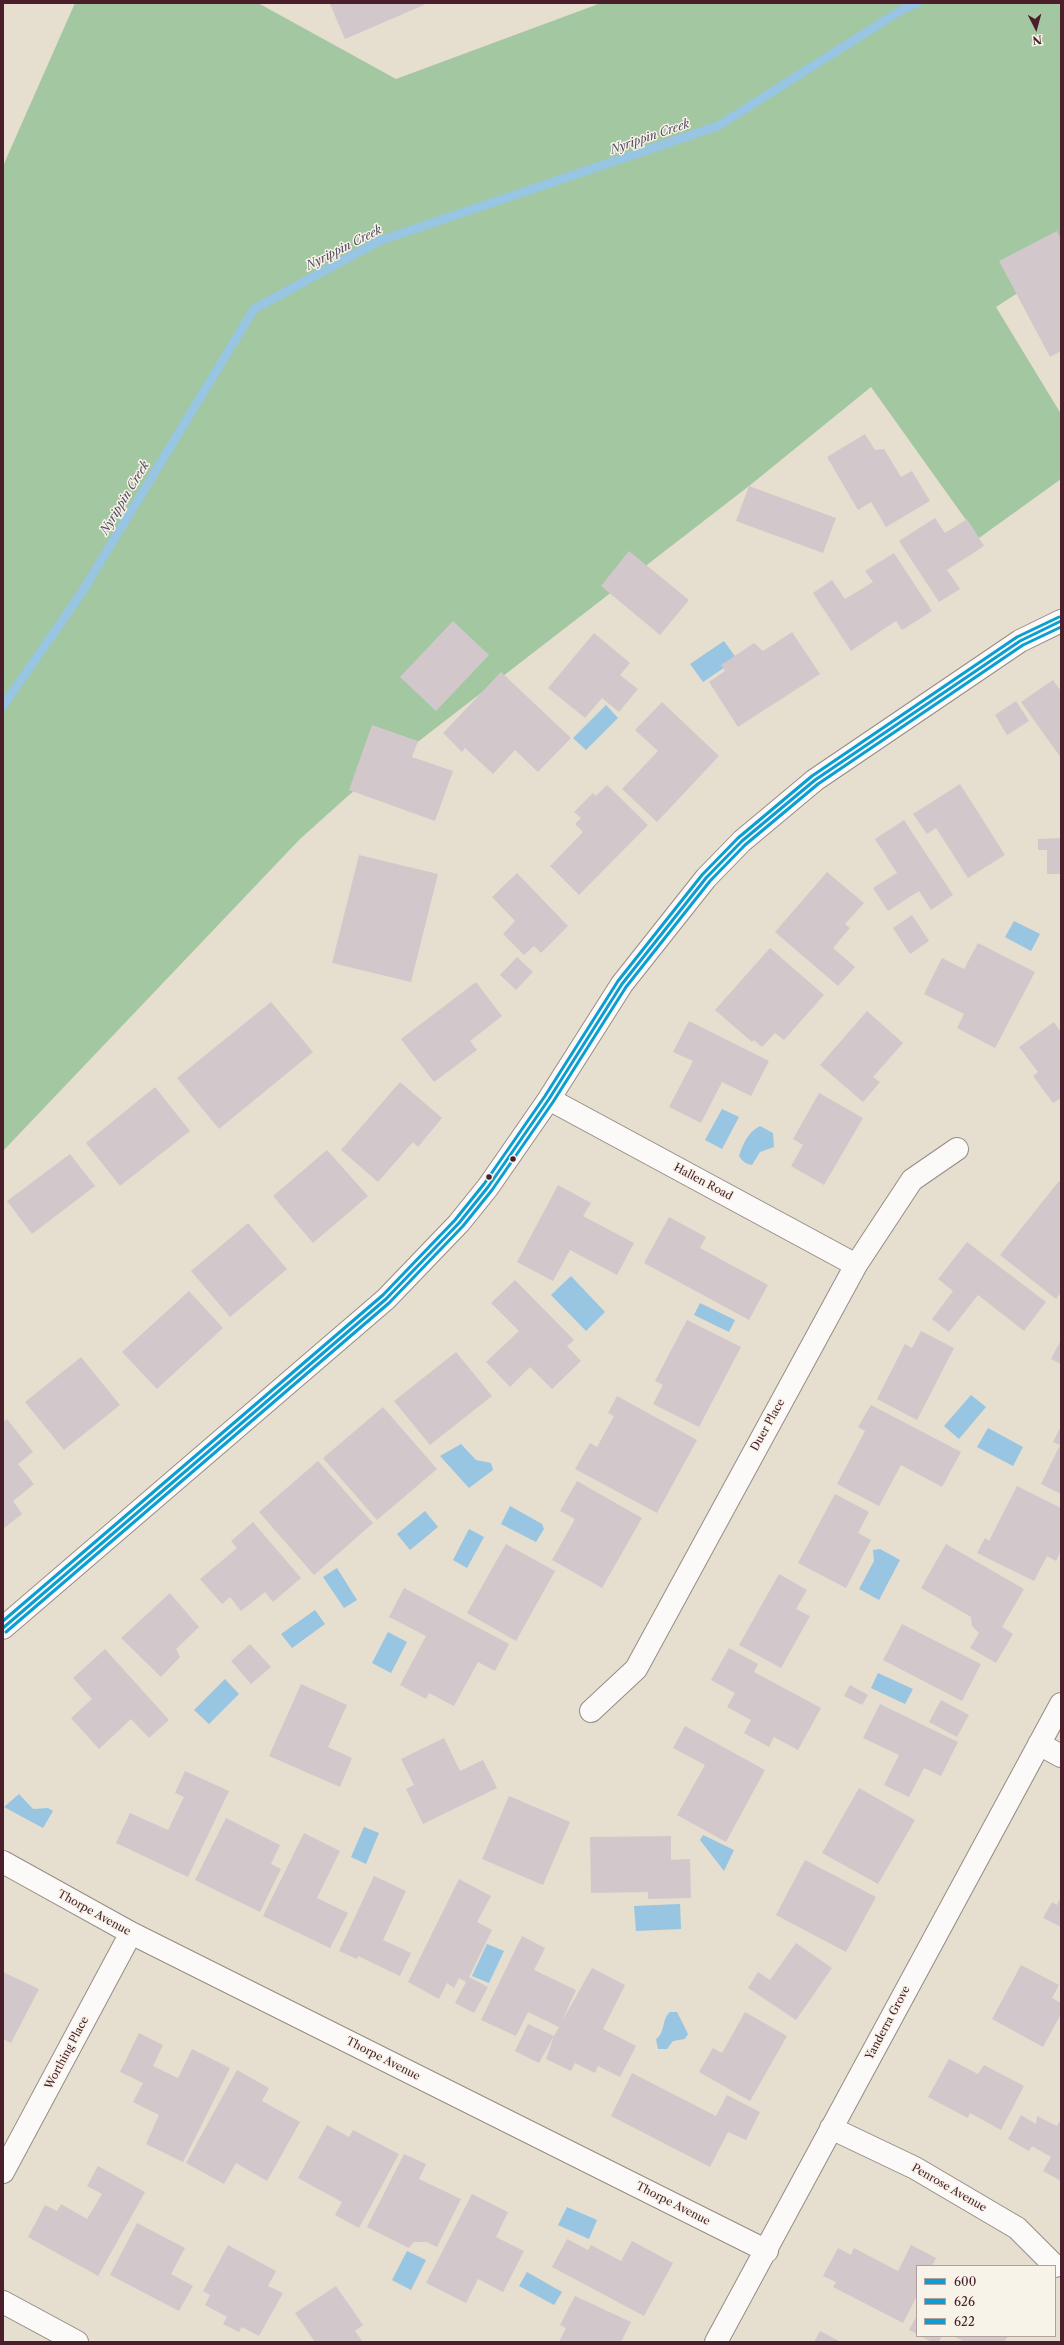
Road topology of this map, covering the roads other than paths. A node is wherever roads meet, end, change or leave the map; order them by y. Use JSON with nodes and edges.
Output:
{"nodes":[{"id":1,"x":1061,"y":621,"type":"edge"},
{"id":2,"x":550,"y":1099,"type":"junction"},
{"id":3,"x":957,"y":1149,"type":"dead end"},
{"id":4,"x":856,"y":1265,"type":"junction"},
{"id":5,"x":3,"y":1628,"type":"edge"},
{"id":6,"x":1061,"y":1704,"type":"edge"},
{"id":7,"x":591,"y":1711,"type":"dead end"},
{"id":8,"x":1039,"y":1744,"type":"junction"},
{"id":9,"x":1061,"y":1756,"type":"edge"},
{"id":10,"x":3,"y":1862,"type":"edge"},
{"id":11,"x":131,"y":1934,"type":"junction"},
{"id":12,"x":831,"y":2128,"type":"junction"},
{"id":13,"x":3,"y":2172,"type":"edge"},
{"id":14,"x":767,"y":2250,"type":"junction"},
{"id":15,"x":1054,"y":2265,"type":"edge"},
{"id":16,"x":3,"y":2302,"type":"edge"},
{"id":17,"x":77,"y":2342,"type":"edge"},
{"id":18,"x":716,"y":2342,"type":"edge"}],
"edges":[{"from":1,"to":2,"type":"street"},
{"from":2,"to":4,"type":"street","name":"Hallen Road"},
{"from":2,"to":5,"type":"street"},
{"from":3,"to":4,"type":"street","name":"Duer Place"},
{"from":4,"to":7,"type":"street","name":"Duer Place"},
{"from":6,"to":8,"type":"street","name":"Yanderra Grove"},
{"from":8,"to":9,"type":"street"},
{"from":8,"to":12,"type":"street","name":"Yanderra Grove"},
{"from":10,"to":11,"type":"street","name":"Thorpe Avenue"},
{"from":11,"to":13,"type":"street","name":"Worthing Place"},
{"from":11,"to":14,"type":"street","name":"Thorpe Avenue"},
{"from":12,"to":14,"type":"street","name":"Yanderra Grove"},
{"from":12,"to":15,"type":"street","name":"Penrose Avenue"},
{"from":14,"to":18,"type":"street","name":"Yanderra Grove"},
{"from":16,"to":17,"type":"street"}]}
